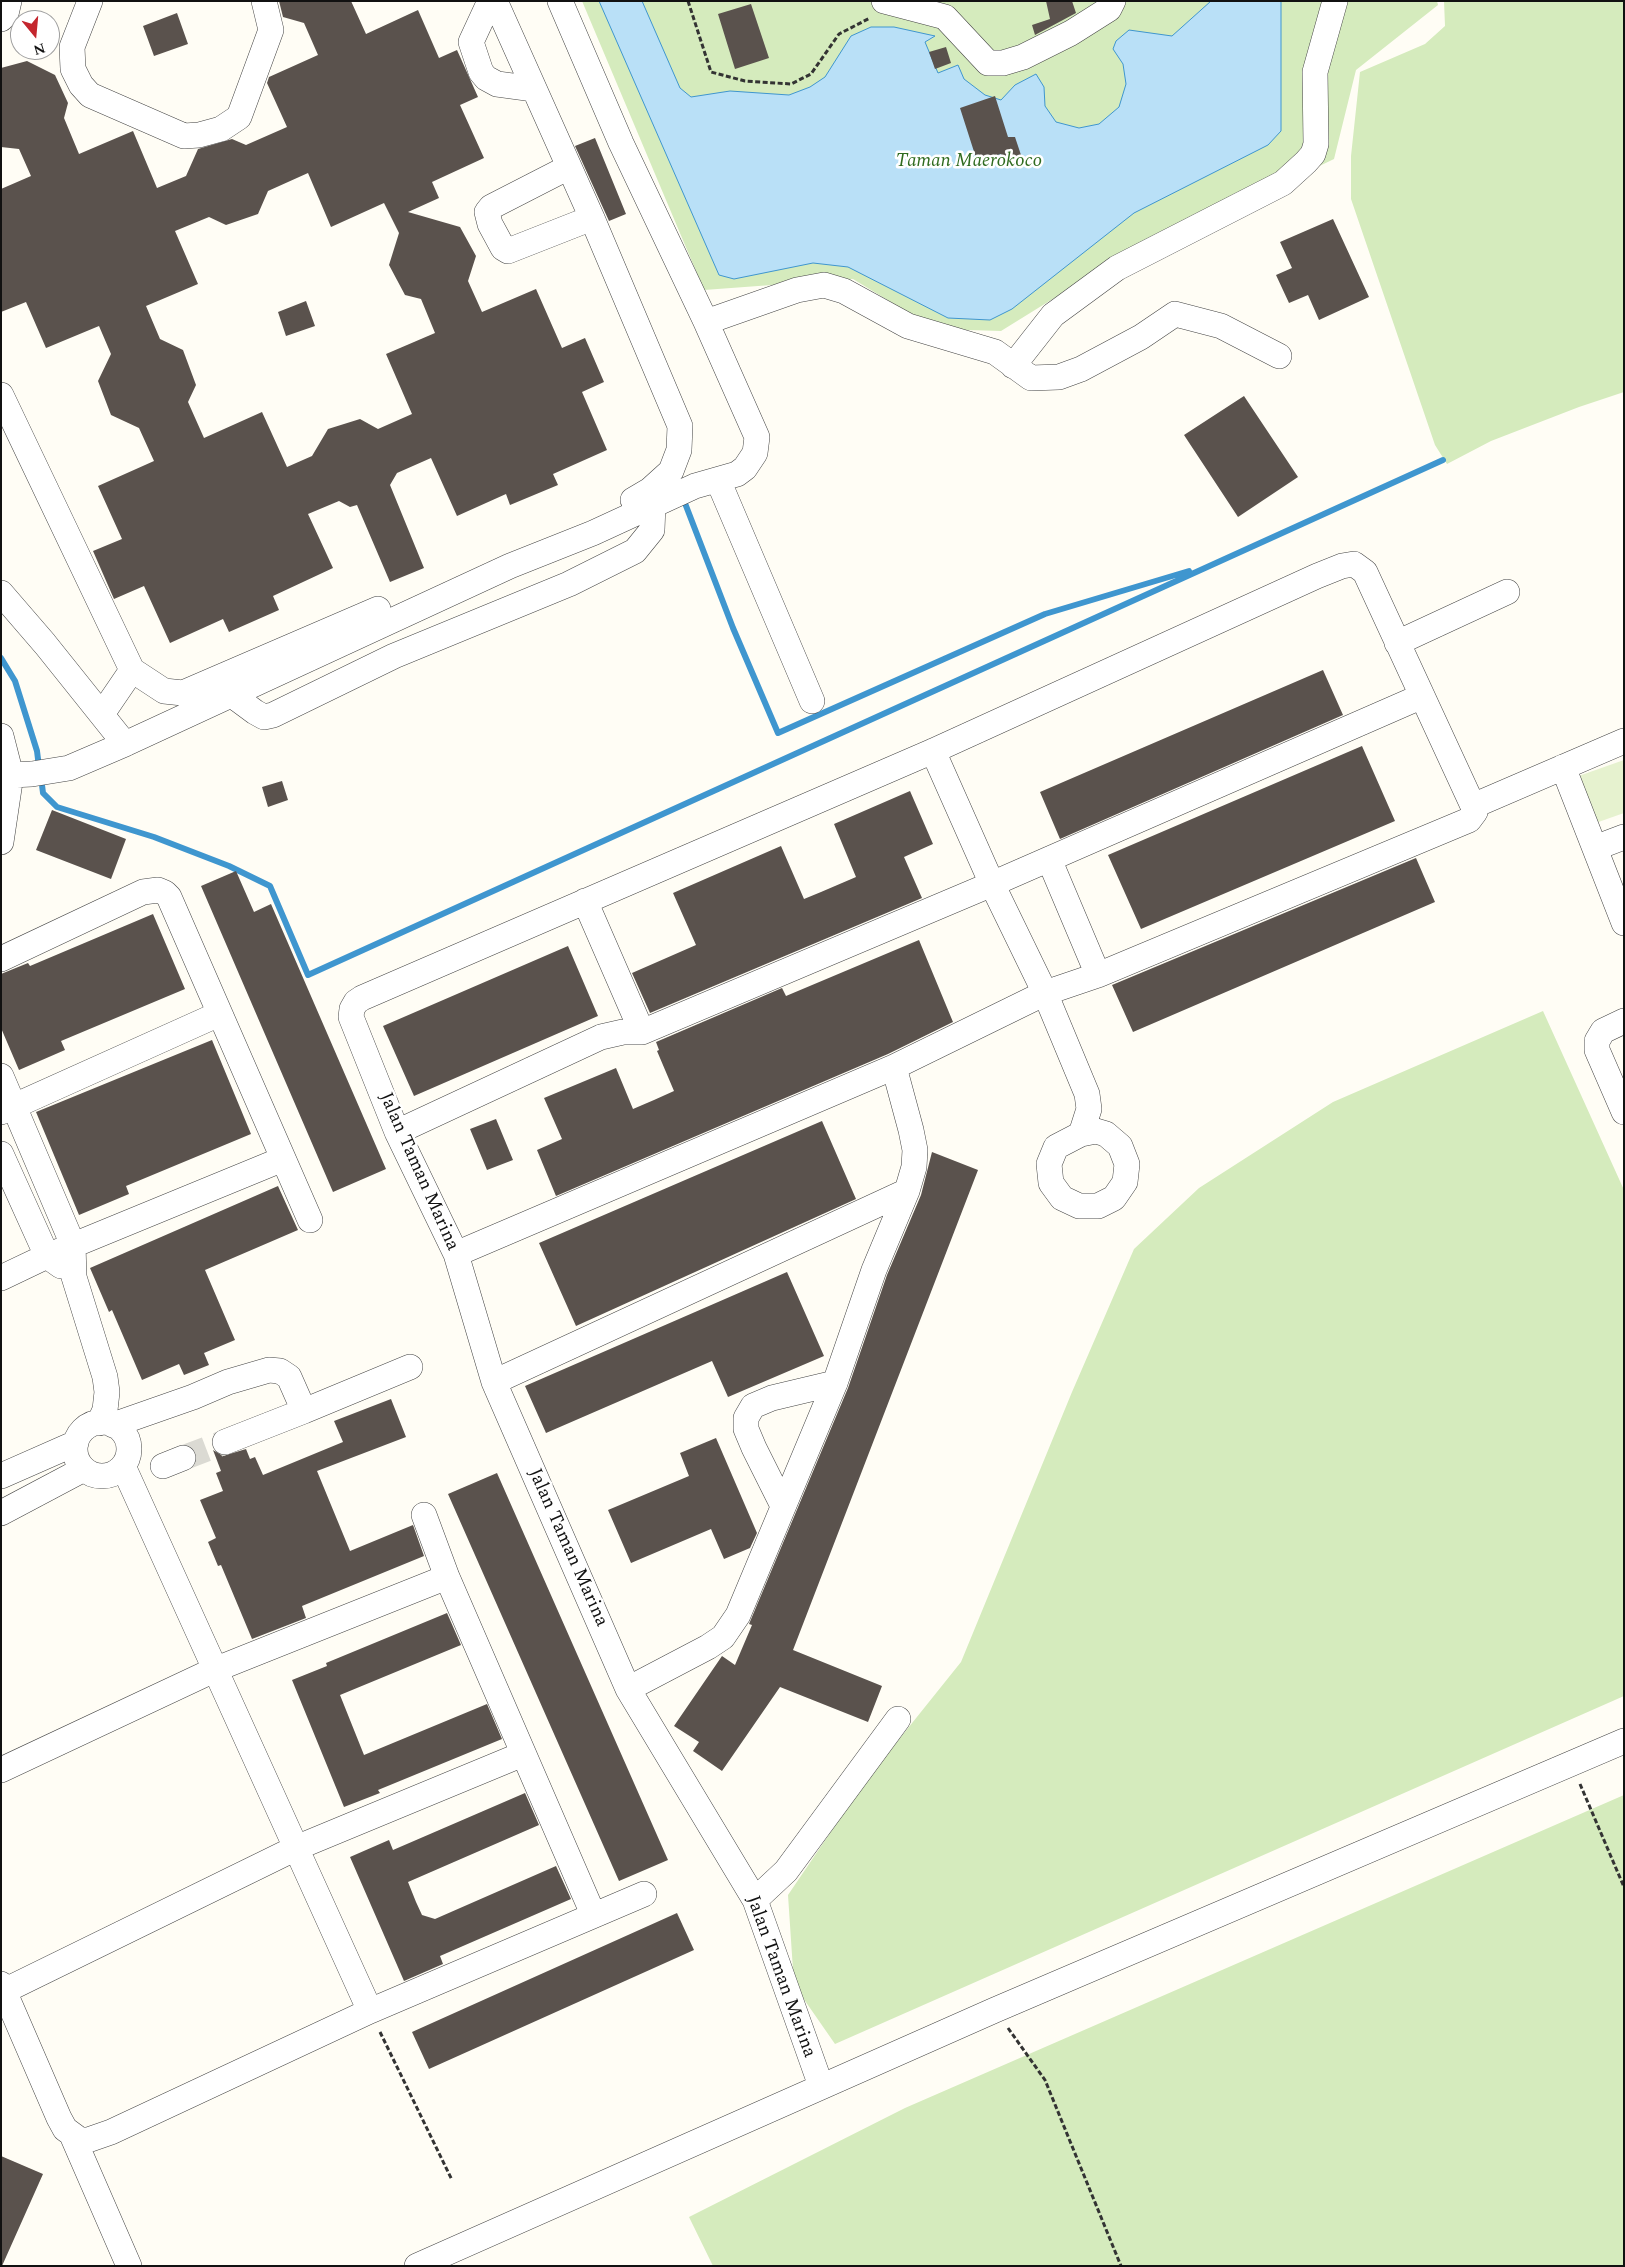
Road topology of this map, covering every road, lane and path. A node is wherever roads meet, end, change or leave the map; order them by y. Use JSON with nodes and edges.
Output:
{"nodes":[{"id":1,"x":9,"y":1,"type":"edge"},
{"id":2,"x":90,"y":1,"type":"edge"},
{"id":3,"x":264,"y":1,"type":"edge"},
{"id":4,"x":490,"y":1,"type":"edge"},
{"id":5,"x":495,"y":1,"type":"edge"},
{"id":6,"x":560,"y":1,"type":"edge"},
{"id":7,"x":688,"y":1,"type":"edge"},
{"id":8,"x":1112,"y":1,"type":"edge"},
{"id":9,"x":1335,"y":1,"type":"edge"},
{"id":10,"x":879,"y":5,"type":"edge"},
{"id":11,"x":1,"y":19,"type":"edge"},
{"id":12,"x":534,"y":88,"type":"junction"},
{"id":13,"x":569,"y":167,"type":"junction"},
{"id":14,"x":592,"y":218,"type":"junction"},
{"id":15,"x":706,"y":322,"type":"junction"},
{"id":16,"x":1279,"y":356,"type":"dead end"},
{"id":17,"x":1014,"y":366,"type":"junction"},
{"id":18,"x":1,"y":395,"type":"edge"},
{"id":19,"x":706,"y":483,"type":"junction"},
{"id":20,"x":656,"y":498,"type":"junction"},
{"id":21,"x":1,"y":592,"type":"edge"},
{"id":22,"x":1507,"y":592,"type":"dead end"},
{"id":23,"x":1397,"y":643,"type":"junction"},
{"id":24,"x":132,"y":670,"type":"junction"},
{"id":25,"x":232,"y":695,"type":"junction"},
{"id":26,"x":1420,"y":697,"type":"junction"},
{"id":27,"x":812,"y":701,"type":"dead end"},
{"id":28,"x":102,"y":714,"type":"junction"},
{"id":29,"x":1,"y":736,"type":"edge"},
{"id":30,"x":1624,"y":742,"type":"edge"},
{"id":31,"x":125,"y":744,"type":"junction"},
{"id":32,"x":933,"y":751,"type":"junction"},
{"id":33,"x":1563,"y":767,"type":"junction"},
{"id":34,"x":22,"y":775,"type":"junction"},
{"id":35,"x":1472,"y":806,"type":"junction"},
{"id":36,"x":1624,"y":837,"type":"edge"},
{"id":37,"x":1,"y":842,"type":"edge"},
{"id":38,"x":1595,"y":848,"type":"junction"},
{"id":39,"x":1049,"y":859,"type":"junction"},
{"id":40,"x":992,"y":884,"type":"junction"},
{"id":41,"x":585,"y":901,"type":"junction"},
{"id":42,"x":1624,"y":923,"type":"edge"},
{"id":43,"x":1,"y":959,"type":"edge"},
{"id":44,"x":1098,"y":975,"type":"junction"},
{"id":45,"x":1045,"y":993,"type":"junction"},
{"id":46,"x":219,"y":1014,"type":"junction"},
{"id":47,"x":1624,"y":1021,"type":"edge"},
{"id":48,"x":642,"y":1032,"type":"junction"},
{"id":49,"x":894,"y":1066,"type":"junction"},
{"id":50,"x":1,"y":1076,"type":"edge"},
{"id":51,"x":8,"y":1109,"type":"edge"},
{"id":52,"x":1624,"y":1112,"type":"edge"},
{"id":53,"x":398,"y":1132,"type":"junction"},
{"id":54,"x":1081,"y":1134,"type":"dead end"},
{"id":55,"x":1,"y":1154,"type":"edge"},
{"id":56,"x":283,"y":1159,"type":"junction"},
{"id":57,"x":907,"y":1190,"type":"junction"},
{"id":58,"x":310,"y":1220,"type":"dead end"},
{"id":59,"x":73,"y":1245,"type":"junction"},
{"id":60,"x":456,"y":1254,"type":"junction"},
{"id":61,"x":47,"y":1256,"type":"junction"},
{"id":62,"x":74,"y":1277,"type":"junction"},
{"id":63,"x":1,"y":1278,"type":"edge"},
{"id":64,"x":410,"y":1367,"type":"dead end"},
{"id":65,"x":494,"y":1382,"type":"junction"},
{"id":66,"x":835,"y":1383,"type":"junction"},
{"id":67,"x":304,"y":1411,"type":"junction"},
{"id":68,"x":106,"y":1424,"type":"junction"},
{"id":69,"x":225,"y":1442,"type":"tunnel mouth"},
{"id":70,"x":76,"y":1443,"type":"junction"},
{"id":71,"x":123,"y":1466,"type":"junction"},
{"id":72,"x":84,"y":1469,"type":"junction"},
{"id":73,"x":1,"y":1476,"type":"edge"},
{"id":74,"x":783,"y":1506,"type":"junction"},
{"id":75,"x":1,"y":1513,"type":"edge"},
{"id":76,"x":424,"y":1515,"type":"dead end"},
{"id":77,"x":447,"y":1577,"type":"junction"},
{"id":78,"x":214,"y":1670,"type":"junction"},
{"id":79,"x":628,"y":1689,"type":"junction"},
{"id":80,"x":898,"y":1719,"type":"dead end"},
{"id":81,"x":1624,"y":1741,"type":"edge"},
{"id":82,"x":523,"y":1754,"type":"junction"},
{"id":83,"x":1572,"y":1764,"type":"junction"},
{"id":84,"x":1,"y":1770,"type":"edge"},
{"id":85,"x":296,"y":1848,"type":"junction"},
{"id":86,"x":1624,"y":1887,"type":"edge"},
{"id":87,"x":644,"y":1894,"type":"dead end"},
{"id":88,"x":754,"y":1900,"type":"junction"},
{"id":89,"x":593,"y":1914,"type":"junction"},
{"id":90,"x":3,"y":1987,"type":"edge"},
{"id":91,"x":994,"y":2010,"type":"junction"},
{"id":92,"x":370,"y":2011,"type":"junction"},
{"id":93,"x":821,"y":2086,"type":"junction"},
{"id":94,"x":72,"y":2135,"type":"junction"},
{"id":95,"x":452,"y":2180,"type":"dead end"},
{"id":96,"x":129,"y":2266,"type":"edge"},
{"id":97,"x":417,"y":2266,"type":"edge"},
{"id":98,"x":1121,"y":2266,"type":"edge"}],
"edges":[{"from":1,"to":11,"type":"street"},
{"from":2,"to":3,"type":"street"},
{"from":4,"to":12,"type":"street"},
{"from":5,"to":12,"type":"street"},
{"from":6,"to":15,"type":"street"},
{"from":7,"to":10,"type":"path"},
{"from":8,"to":10,"type":"street"},
{"from":9,"to":17,"type":"street"},
{"from":12,"to":13,"type":"street"},
{"from":13,"to":14,"type":"street"},
{"from":13,"to":14,"type":"street"},
{"from":14,"to":20,"type":"street"},
{"from":15,"to":17,"type":"street"},
{"from":15,"to":19,"type":"street"},
{"from":16,"to":17,"type":"street"},
{"from":18,"to":24,"type":"street"},
{"from":19,"to":20,"type":"street"},
{"from":19,"to":27,"type":"street"},
{"from":20,"to":24,"type":"street"},
{"from":20,"to":25,"type":"street"},
{"from":20,"to":25,"type":"street"},
{"from":21,"to":28,"type":"street"},
{"from":22,"to":23,"type":"street"},
{"from":23,"to":26,"type":"street"},
{"from":23,"to":32,"type":"street"},
{"from":24,"to":28,"type":"street"},
{"from":25,"to":31,"type":"street"},
{"from":26,"to":35,"type":"street"},
{"from":26,"to":39,"type":"street"},
{"from":28,"to":31,"type":"street"},
{"from":29,"to":34,"type":"street"},
{"from":30,"to":33,"type":"street"},
{"from":31,"to":34,"type":"street"},
{"from":32,"to":40,"type":"street"},
{"from":32,"to":41,"type":"street"},
{"from":33,"to":35,"type":"street"},
{"from":33,"to":38,"type":"street"},
{"from":34,"to":37,"type":"street"},
{"from":35,"to":44,"type":"street"},
{"from":36,"to":38,"type":"street"},
{"from":38,"to":42,"type":"street"},
{"from":39,"to":40,"type":"street"},
{"from":39,"to":44,"type":"street"},
{"from":40,"to":45,"type":"street"},
{"from":40,"to":48,"type":"street"},
{"from":41,"to":48,"type":"street"},
{"from":41,"to":53,"type":"street","name":"Jalan Taman Marina"},
{"from":43,"to":46,"type":"street"},
{"from":44,"to":45,"type":"street"},
{"from":45,"to":49,"type":"street"},
{"from":45,"to":54,"type":"street"},
{"from":46,"to":51,"type":"street"},
{"from":46,"to":56,"type":"street"},
{"from":47,"to":52,"type":"street"},
{"from":48,"to":53,"type":"street"},
{"from":49,"to":57,"type":"street"},
{"from":49,"to":60,"type":"street"},
{"from":50,"to":51,"type":"street"},
{"from":51,"to":59,"type":"street"},
{"from":53,"to":60,"type":"street","name":"Jalan Taman Marina"},
{"from":55,"to":61,"type":"street"},
{"from":56,"to":58,"type":"street"},
{"from":56,"to":59,"type":"street"},
{"from":57,"to":65,"type":"street"},
{"from":57,"to":66,"type":"street"},
{"from":59,"to":61,"type":"street"},
{"from":59,"to":62,"type":"street"},
{"from":60,"to":65,"type":"street","name":"Jalan Taman Marina"},
{"from":61,"to":62,"type":"street"},
{"from":61,"to":63,"type":"street"},
{"from":62,"to":68,"type":"street"},
{"from":64,"to":67,"type":"street"},
{"from":65,"to":79,"type":"street","name":"Jalan Taman Marina"},
{"from":66,"to":74,"type":"street"},
{"from":66,"to":74,"type":"street"},
{"from":67,"to":68,"type":"street"},
{"from":67,"to":69,"type":"street"},
{"from":68,"to":70,"type":"street"},
{"from":68,"to":71,"type":"street"},
{"from":70,"to":72,"type":"street"},
{"from":70,"to":73,"type":"street"},
{"from":71,"to":72,"type":"street"},
{"from":71,"to":78,"type":"street"},
{"from":72,"to":75,"type":"street"},
{"from":74,"to":79,"type":"street"},
{"from":76,"to":77,"type":"street"},
{"from":77,"to":78,"type":"street"},
{"from":77,"to":82,"type":"street"},
{"from":78,"to":84,"type":"street"},
{"from":78,"to":85,"type":"street"},
{"from":79,"to":88,"type":"street","name":"Jalan Taman Marina"},
{"from":80,"to":88,"type":"street"},
{"from":81,"to":83,"type":"street"},
{"from":82,"to":85,"type":"street"},
{"from":82,"to":89,"type":"street"},
{"from":83,"to":86,"type":"path"},
{"from":83,"to":91,"type":"street"},
{"from":85,"to":90,"type":"street"},
{"from":85,"to":92,"type":"street"},
{"from":87,"to":89,"type":"street"},
{"from":88,"to":93,"type":"street","name":"Jalan Taman Marina"},
{"from":89,"to":92,"type":"street"},
{"from":90,"to":94,"type":"street"},
{"from":91,"to":93,"type":"street"},
{"from":91,"to":98,"type":"path"},
{"from":92,"to":94,"type":"street"},
{"from":92,"to":95,"type":"path"},
{"from":93,"to":97,"type":"street"},
{"from":94,"to":96,"type":"street"}]}
